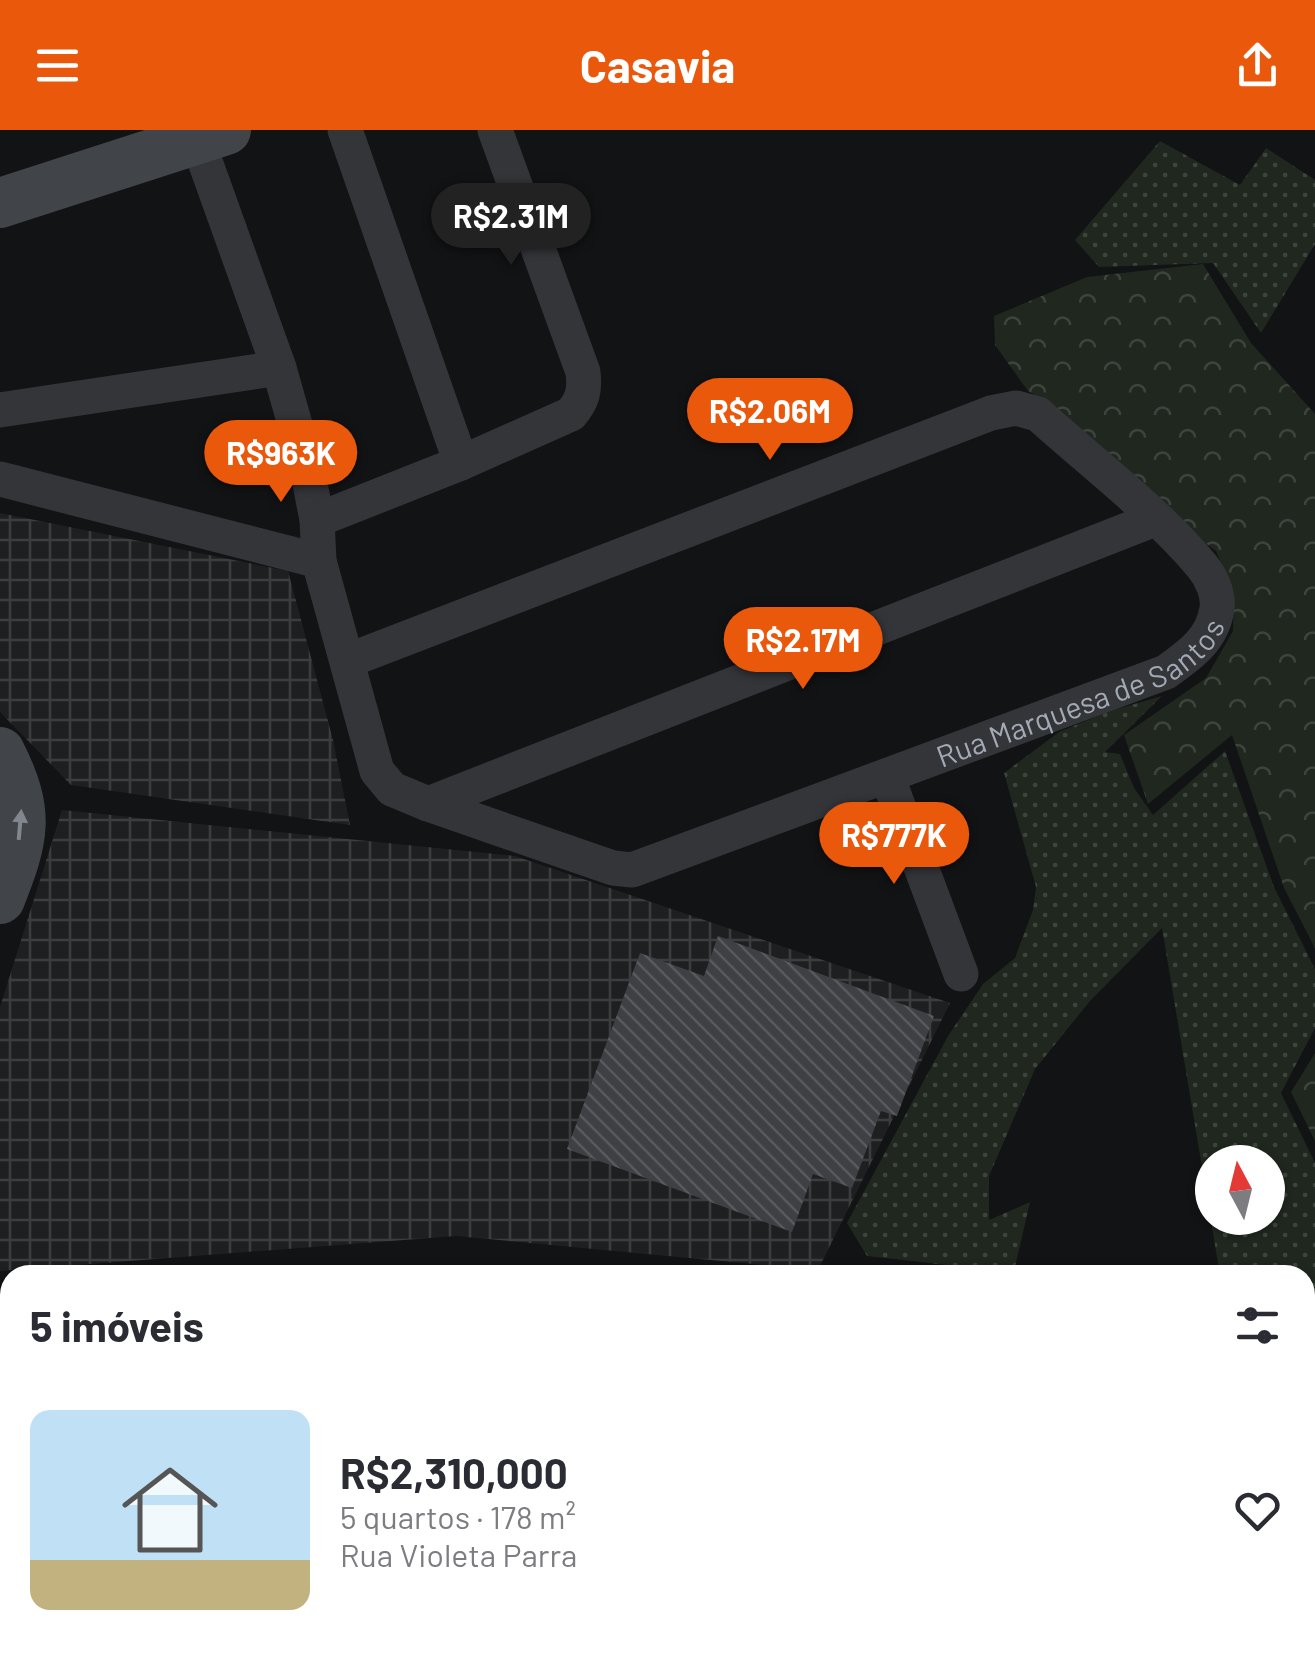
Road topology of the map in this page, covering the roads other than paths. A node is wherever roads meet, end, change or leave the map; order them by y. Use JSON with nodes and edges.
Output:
{"nodes":[{"id":1,"x":345,"y":130,"type":"edge"},
{"id":2,"x":495,"y":130,"type":"edge"},
{"id":3,"x":211,"y":135,"type":"edge"},
{"id":4,"x":0,"y":204,"type":"edge"},
{"id":5,"x":279,"y":368,"type":"junction"},
{"id":6,"x":0,"y":410,"type":"edge"},
{"id":7,"x":461,"y":463,"type":"junction"},
{"id":8,"x":0,"y":479,"type":"edge"},
{"id":9,"x":317,"y":520,"type":"junction"},
{"id":10,"x":1155,"y":520,"type":"junction"},
{"id":11,"x":320,"y":561,"type":"junction"},
{"id":12,"x":347,"y":662,"type":"junction"},
{"id":13,"x":0,"y":752,"type":"edge"},
{"id":14,"x":887,"y":776,"type":"junction"},
{"id":15,"x":428,"y":804,"type":"junction"},
{"id":16,"x":0,"y":899,"type":"edge"},
{"id":17,"x":961,"y":974,"type":"dead end"}],
"edges":[{"from":1,"to":7,"type":"street"},
{"from":2,"to":7,"type":"street"},
{"from":3,"to":4,"type":"street"},
{"from":3,"to":5,"type":"street","name":"Rua Marquesa de Santos"},
{"from":5,"to":6,"type":"street"},
{"from":5,"to":9,"type":"street","name":"Rua Marquesa de Santos"},
{"from":7,"to":9,"type":"street"},
{"from":8,"to":11,"type":"street"},
{"from":9,"to":11,"type":"street","name":"Rua Marquesa de Santos"},
{"from":10,"to":12,"type":"street","name":"Rua Marquesa de Santos"},
{"from":10,"to":14,"type":"street","name":"Rua Marquesa de Santos"},
{"from":10,"to":15,"type":"street"},
{"from":11,"to":12,"type":"street","name":"Rua Marquesa de Santos"},
{"from":12,"to":15,"type":"street","name":"Rua Marquesa de Santos"},
{"from":16,"to":13,"type":"street","one_way":true},
{"from":14,"to":15,"type":"street","name":"Rua Marquesa de Santos"},
{"from":14,"to":17,"type":"street"}]}
